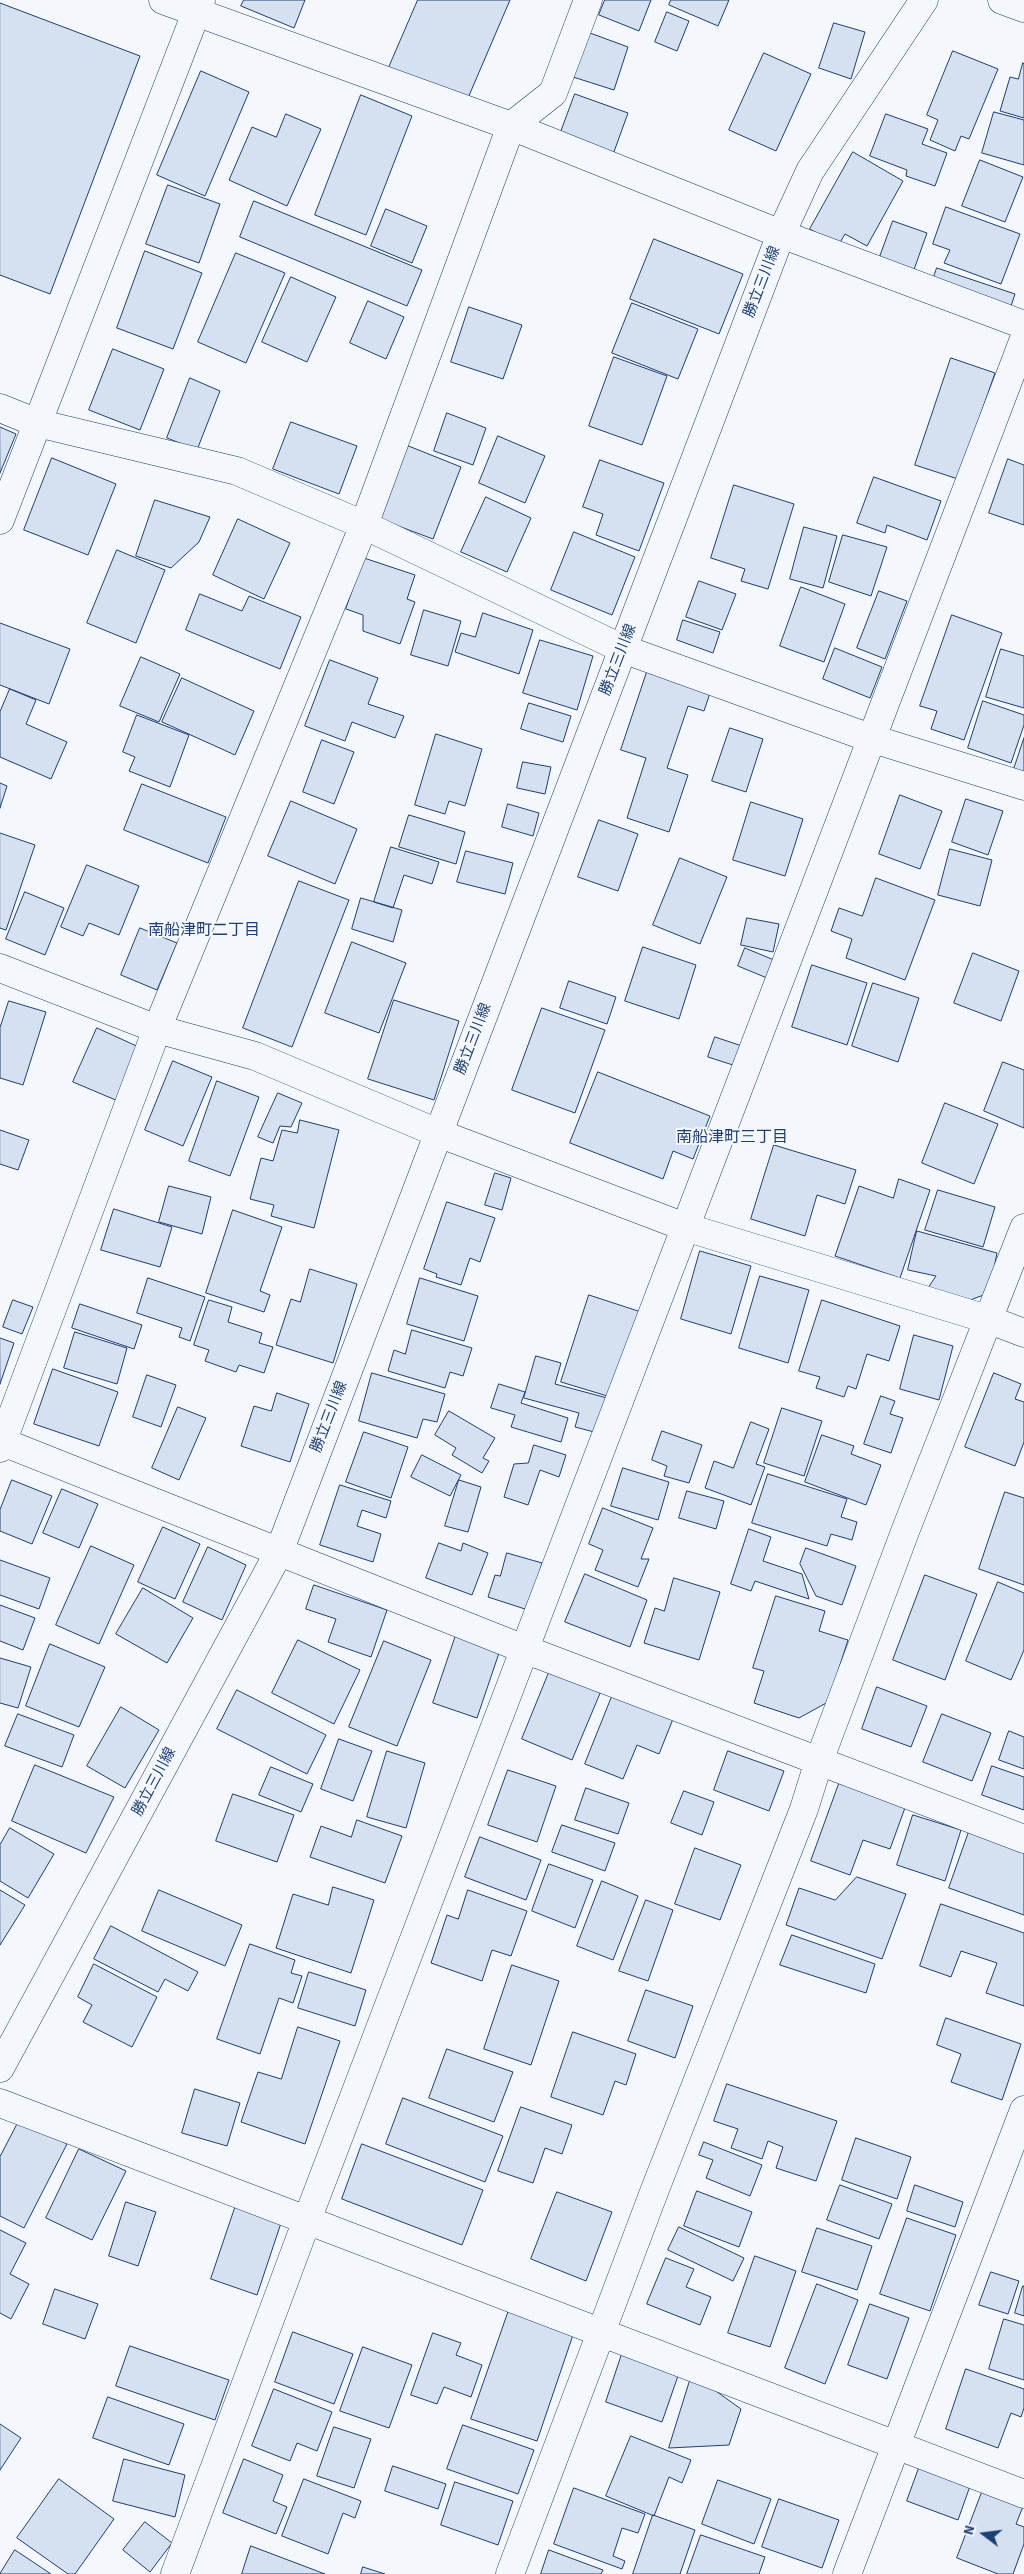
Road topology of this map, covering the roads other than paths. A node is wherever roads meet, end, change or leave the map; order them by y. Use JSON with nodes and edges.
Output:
{"nodes":[{"id":1,"x":163,"y":0,"type":"edge"},
{"id":2,"x":588,"y":0,"type":"edge"},
{"id":3,"x":924,"y":0,"type":"edge"},
{"id":4,"x":1002,"y":0,"type":"edge"},
{"id":5,"x":198,"y":6,"type":"edge"},
{"id":6,"x":1024,"y":8,"type":"edge"},
{"id":7,"x":511,"y":126,"type":"junction"},
{"id":8,"x":781,"y":234,"type":"junction"},
{"id":9,"x":1024,"y":325,"type":"edge"},
{"id":10,"x":1024,"y":338,"type":"edge"},
{"id":11,"x":0,"y":408,"type":"edge"},
{"id":12,"x":37,"y":423,"type":"junction"},
{"id":13,"x":0,"y":520,"type":"edge"},
{"id":14,"x":364,"y":525,"type":"junction"},
{"id":15,"x":623,"y":649,"type":"junction"},
{"id":16,"x":873,"y":739,"type":"junction"},
{"id":17,"x":1024,"y":786,"type":"edge"},
{"id":18,"x":0,"y":968,"type":"edge"},
{"id":19,"x":157,"y":1029,"type":"junction"},
{"id":20,"x":438,"y":1132,"type":"junction"},
{"id":21,"x":685,"y":1227,"type":"junction"},
{"id":22,"x":1024,"y":1228,"type":"edge"},
{"id":23,"x":987,"y":1319,"type":"junction"},
{"id":24,"x":1024,"y":1333,"type":"edge"},
{"id":25,"x":1,"y":1444,"type":"edge"},
{"id":26,"x":279,"y":1552,"type":"junction"},
{"id":27,"x":524,"y":1649,"type":"junction"},
{"id":28,"x":819,"y":1761,"type":"junction"},
{"id":29,"x":1024,"y":1839,"type":"edge"},
{"id":30,"x":0,"y":2068,"type":"edge"},
{"id":31,"x":0,"y":2103,"type":"edge"},
{"id":32,"x":1024,"y":2110,"type":"edge"},
{"id":33,"x":307,"y":2220,"type":"junction"},
{"id":34,"x":601,"y":2332,"type":"junction"},
{"id":35,"x":896,"y":2444,"type":"junction"},
{"id":36,"x":1024,"y":2494,"type":"edge"},
{"id":37,"x":176,"y":2574,"type":"edge"},
{"id":38,"x":510,"y":2574,"type":"edge"},
{"id":39,"x":847,"y":2574,"type":"edge"}],
"edges":[{"from":1,"to":5,"type":"street"},
{"from":2,"to":7,"type":"street"},
{"from":3,"to":8,"type":"street","name":"勝立三川線"},
{"from":4,"to":6,"type":"street"},
{"from":5,"to":7,"type":"street"},
{"from":5,"to":12,"type":"street"},
{"from":7,"to":8,"type":"street"},
{"from":7,"to":14,"type":"street"},
{"from":8,"to":9,"type":"street"},
{"from":8,"to":15,"type":"street","name":"勝立三川線"},
{"from":10,"to":16,"type":"street"},
{"from":11,"to":12,"type":"street"},
{"from":12,"to":13,"type":"street"},
{"from":12,"to":14,"type":"street"},
{"from":14,"to":15,"type":"street"},
{"from":14,"to":19,"type":"street"},
{"from":15,"to":16,"type":"street"},
{"from":15,"to":20,"type":"street","name":"勝立三川線"},
{"from":16,"to":17,"type":"street"},
{"from":16,"to":21,"type":"street"},
{"from":18,"to":19,"type":"street"},
{"from":19,"to":20,"type":"street"},
{"from":19,"to":25,"type":"street"},
{"from":20,"to":21,"type":"street"},
{"from":20,"to":26,"type":"street","name":"勝立三川線"},
{"from":21,"to":23,"type":"street"},
{"from":21,"to":27,"type":"street"},
{"from":22,"to":23,"type":"street"},
{"from":23,"to":24,"type":"street"},
{"from":23,"to":28,"type":"street"},
{"from":25,"to":26,"type":"street"},
{"from":26,"to":27,"type":"street"},
{"from":26,"to":30,"type":"street","name":"勝立三川線"},
{"from":27,"to":28,"type":"street"},
{"from":27,"to":33,"type":"street"},
{"from":28,"to":29,"type":"street"},
{"from":28,"to":34,"type":"street"},
{"from":31,"to":33,"type":"street"},
{"from":32,"to":35,"type":"street"},
{"from":33,"to":34,"type":"street"},
{"from":33,"to":37,"type":"street"},
{"from":34,"to":35,"type":"street"},
{"from":34,"to":38,"type":"street"},
{"from":35,"to":36,"type":"street"},
{"from":35,"to":39,"type":"street"}]}
